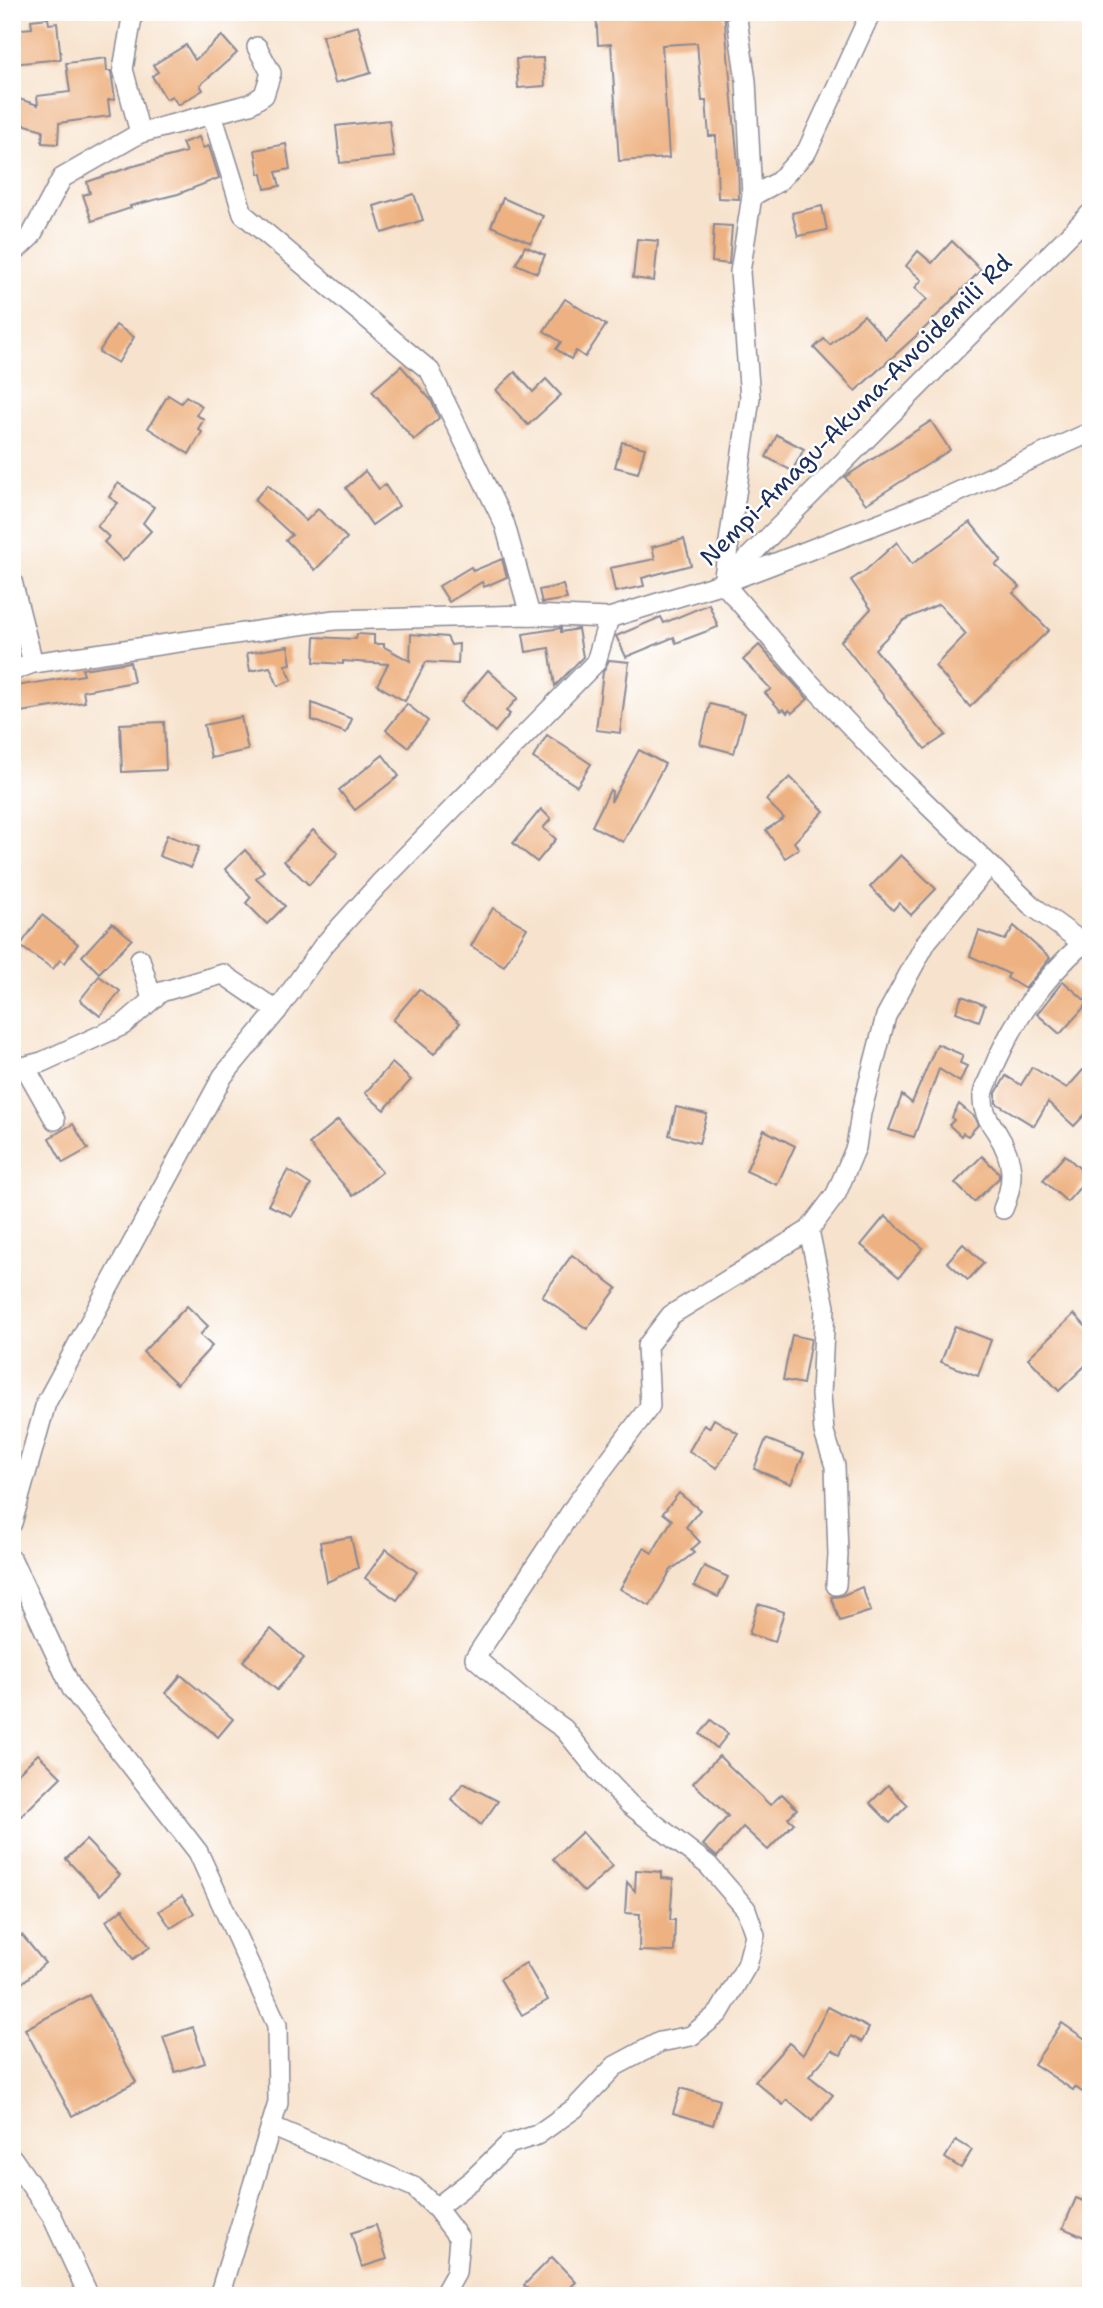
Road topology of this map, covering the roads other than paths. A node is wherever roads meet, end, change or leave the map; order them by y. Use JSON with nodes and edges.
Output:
{"nodes":[{"id":1,"x":132,"y":12,"type":"edge"},
{"id":2,"x":736,"y":12,"type":"edge"},
{"id":3,"x":871,"y":12,"type":"edge"},
{"id":4,"x":257,"y":47,"type":"dead end"},
{"id":5,"x":212,"y":114,"type":"junction"},
{"id":6,"x":140,"y":133,"type":"junction"},
{"id":7,"x":751,"y":196,"type":"junction"},
{"id":8,"x":1091,"y":213,"type":"edge"},
{"id":9,"x":12,"y":254,"type":"edge"},
{"id":10,"x":1091,"y":432,"type":"edge"},
{"id":11,"x":12,"y":581,"type":"edge"},
{"id":12,"x":723,"y":583,"type":"junction"},
{"id":13,"x":530,"y":615,"type":"junction"},
{"id":14,"x":609,"y":618,"type":"junction"},
{"id":15,"x":33,"y":663,"type":"junction"},
{"id":16,"x":12,"y":671,"type":"edge"},
{"id":17,"x":989,"y":866,"type":"junction"},
{"id":18,"x":1087,"y":946,"type":"edge"},
{"id":19,"x":139,"y":960,"type":"dead end"},
{"id":20,"x":152,"y":999,"type":"junction"},
{"id":21,"x":277,"y":1011,"type":"junction"},
{"id":22,"x":19,"y":1068,"type":"edge"},
{"id":23,"x":55,"y":1120,"type":"dead end"},
{"id":24,"x":1003,"y":1209,"type":"dead end"},
{"id":25,"x":810,"y":1230,"type":"junction"},
{"id":26,"x":12,"y":1523,"type":"edge"},
{"id":27,"x":12,"y":1560,"type":"edge"},
{"id":28,"x":836,"y":1585,"type":"dead end"},
{"id":29,"x":271,"y":2126,"type":"junction"},
{"id":30,"x":12,"y":2158,"type":"edge"},
{"id":31,"x":436,"y":2207,"type":"junction"},
{"id":32,"x":89,"y":2296,"type":"edge"},
{"id":33,"x":219,"y":2296,"type":"edge"},
{"id":34,"x":443,"y":2296,"type":"edge"}],
"edges":[{"from":1,"to":6,"type":"street"},
{"from":2,"to":7,"type":"street"},
{"from":3,"to":7,"type":"street"},
{"from":4,"to":5,"type":"street"},
{"from":5,"to":6,"type":"street"},
{"from":5,"to":13,"type":"street"},
{"from":6,"to":9,"type":"street"},
{"from":7,"to":12,"type":"street"},
{"from":8,"to":12,"type":"street","name":"Nempi-Amagu-Akuma-Awoidemili Rd"},
{"from":10,"to":12,"type":"street"},
{"from":11,"to":15,"type":"street"},
{"from":12,"to":14,"type":"street","name":"Nempi-Amagu-Akuma-Awoidemili Rd"},
{"from":12,"to":17,"type":"street"},
{"from":13,"to":14,"type":"street","name":"Nempi-Amagu-Akuma-Awoidemili Rd"},
{"from":13,"to":15,"type":"street","name":"Nempi-Amagu-Akuma-Awoidemili Rd"},
{"from":14,"to":21,"type":"street"},
{"from":15,"to":16,"type":"street","name":"Nempi-Amagu-Akuma-Awoidemili Rd"},
{"from":17,"to":18,"type":"street"},
{"from":17,"to":25,"type":"street"},
{"from":18,"to":24,"type":"street"},
{"from":19,"to":20,"type":"street"},
{"from":20,"to":21,"type":"street"},
{"from":20,"to":22,"type":"street"},
{"from":21,"to":26,"type":"street"},
{"from":22,"to":23,"type":"street"},
{"from":25,"to":28,"type":"street"},
{"from":25,"to":31,"type":"street"},
{"from":27,"to":29,"type":"street"},
{"from":29,"to":31,"type":"street"},
{"from":29,"to":33,"type":"street"},
{"from":30,"to":32,"type":"street"},
{"from":31,"to":34,"type":"street"}]}
